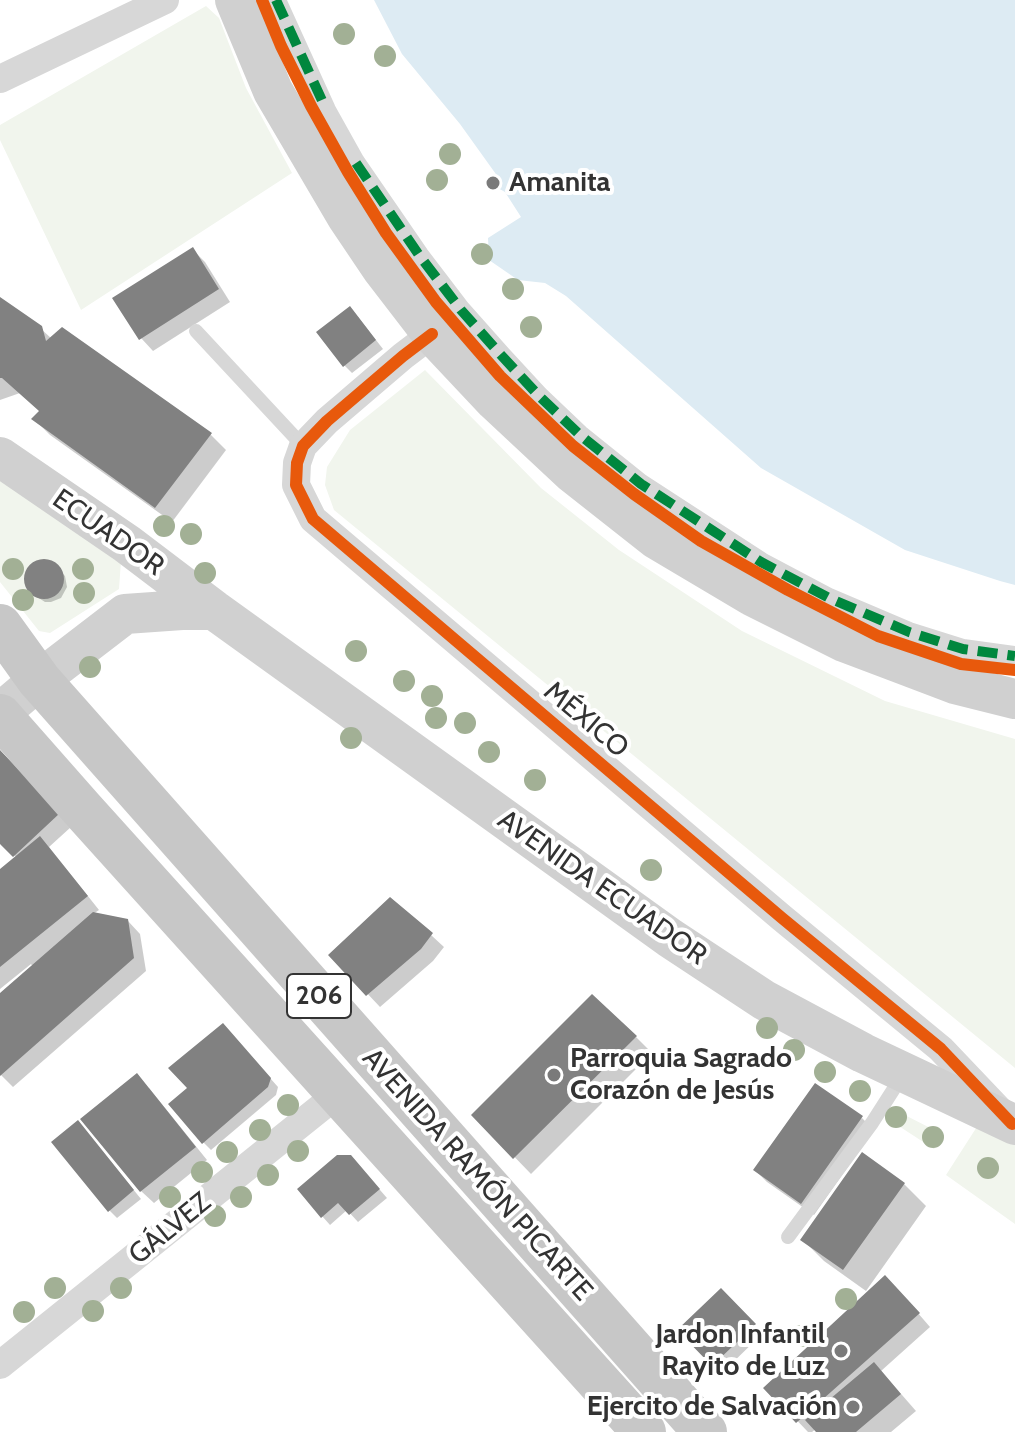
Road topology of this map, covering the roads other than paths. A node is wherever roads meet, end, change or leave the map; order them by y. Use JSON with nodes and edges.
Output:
{"nodes":[{"id":1,"x":165,"y":0,"type":"edge"},
{"id":2,"x":235,"y":0,"type":"edge"},
{"id":3,"x":276,"y":0,"type":"edge"},
{"id":4,"x":0,"y":79,"type":"edge"},
{"id":5,"x":196,"y":331,"type":"dead end"},
{"id":6,"x":432,"y":334,"type":"junction"},
{"id":7,"x":303,"y":446,"type":"junction"},
{"id":8,"x":0,"y":457,"type":"edge"},
{"id":9,"x":127,"y":544,"type":"junction"},
{"id":10,"x":214,"y":610,"type":"junction"},
{"id":11,"x":125,"y":614,"type":"junction"},
{"id":12,"x":0,"y":626,"type":"edge"},
{"id":13,"x":1015,"y":656,"type":"edge"},
{"id":14,"x":39,"y":680,"type":"junction"},
{"id":15,"x":1015,"y":699,"type":"edge"},
{"id":16,"x":0,"y":714,"type":"edge"},
{"id":17,"x":904,"y":1073,"type":"junction"},
{"id":18,"x":339,"y":1093,"type":"junction"},
{"id":19,"x":1013,"y":1125,"type":"edge"},
{"id":20,"x":788,"y":1237,"type":"dead end"},
{"id":21,"x":0,"y":1365,"type":"edge"},
{"id":22,"x":644,"y":1432,"type":"edge"},
{"id":23,"x":705,"y":1432,"type":"edge"}],
"edges":[{"from":1,"to":4,"type":"street"},
{"from":2,"to":6,"type":"main road"},
{"from":3,"to":13,"type":"street"},
{"from":5,"to":7,"type":"lane"},
{"from":6,"to":7,"type":"street"},
{"from":6,"to":15,"type":"main road"},
{"from":7,"to":19,"type":"street","name":"MÉXICO"},
{"from":8,"to":9,"type":"main road","name":"ECUADOR"},
{"from":9,"to":10,"type":"main road","name":"ECUADOR"},
{"from":9,"to":11,"type":"main road"},
{"from":10,"to":11,"type":"main road"},
{"from":10,"to":17,"type":"main road","name":"AVENIDA ECUADOR"},
{"from":11,"to":14,"type":"main road"},
{"from":12,"to":14,"type":"highway","name":"AVENIDA RAMÓN PICARTE","number":"206"},
{"from":14,"to":16,"type":"main road"},
{"from":14,"to":23,"type":"highway","name":"AVENIDA RAMÓN PICARTE","number":"206"},
{"from":16,"to":18,"type":"highway","name":"AVENIDA RAMÓN PICARTE","number":"206"},
{"from":17,"to":19,"type":"main road","name":"AVENIDA ECUADOR"},
{"from":17,"to":20,"type":"lane"},
{"from":18,"to":21,"type":"street","name":"GÁLVEZ"},
{"from":18,"to":22,"type":"highway","name":"AVENIDA RAMÓN PICARTE","number":"206"}]}
